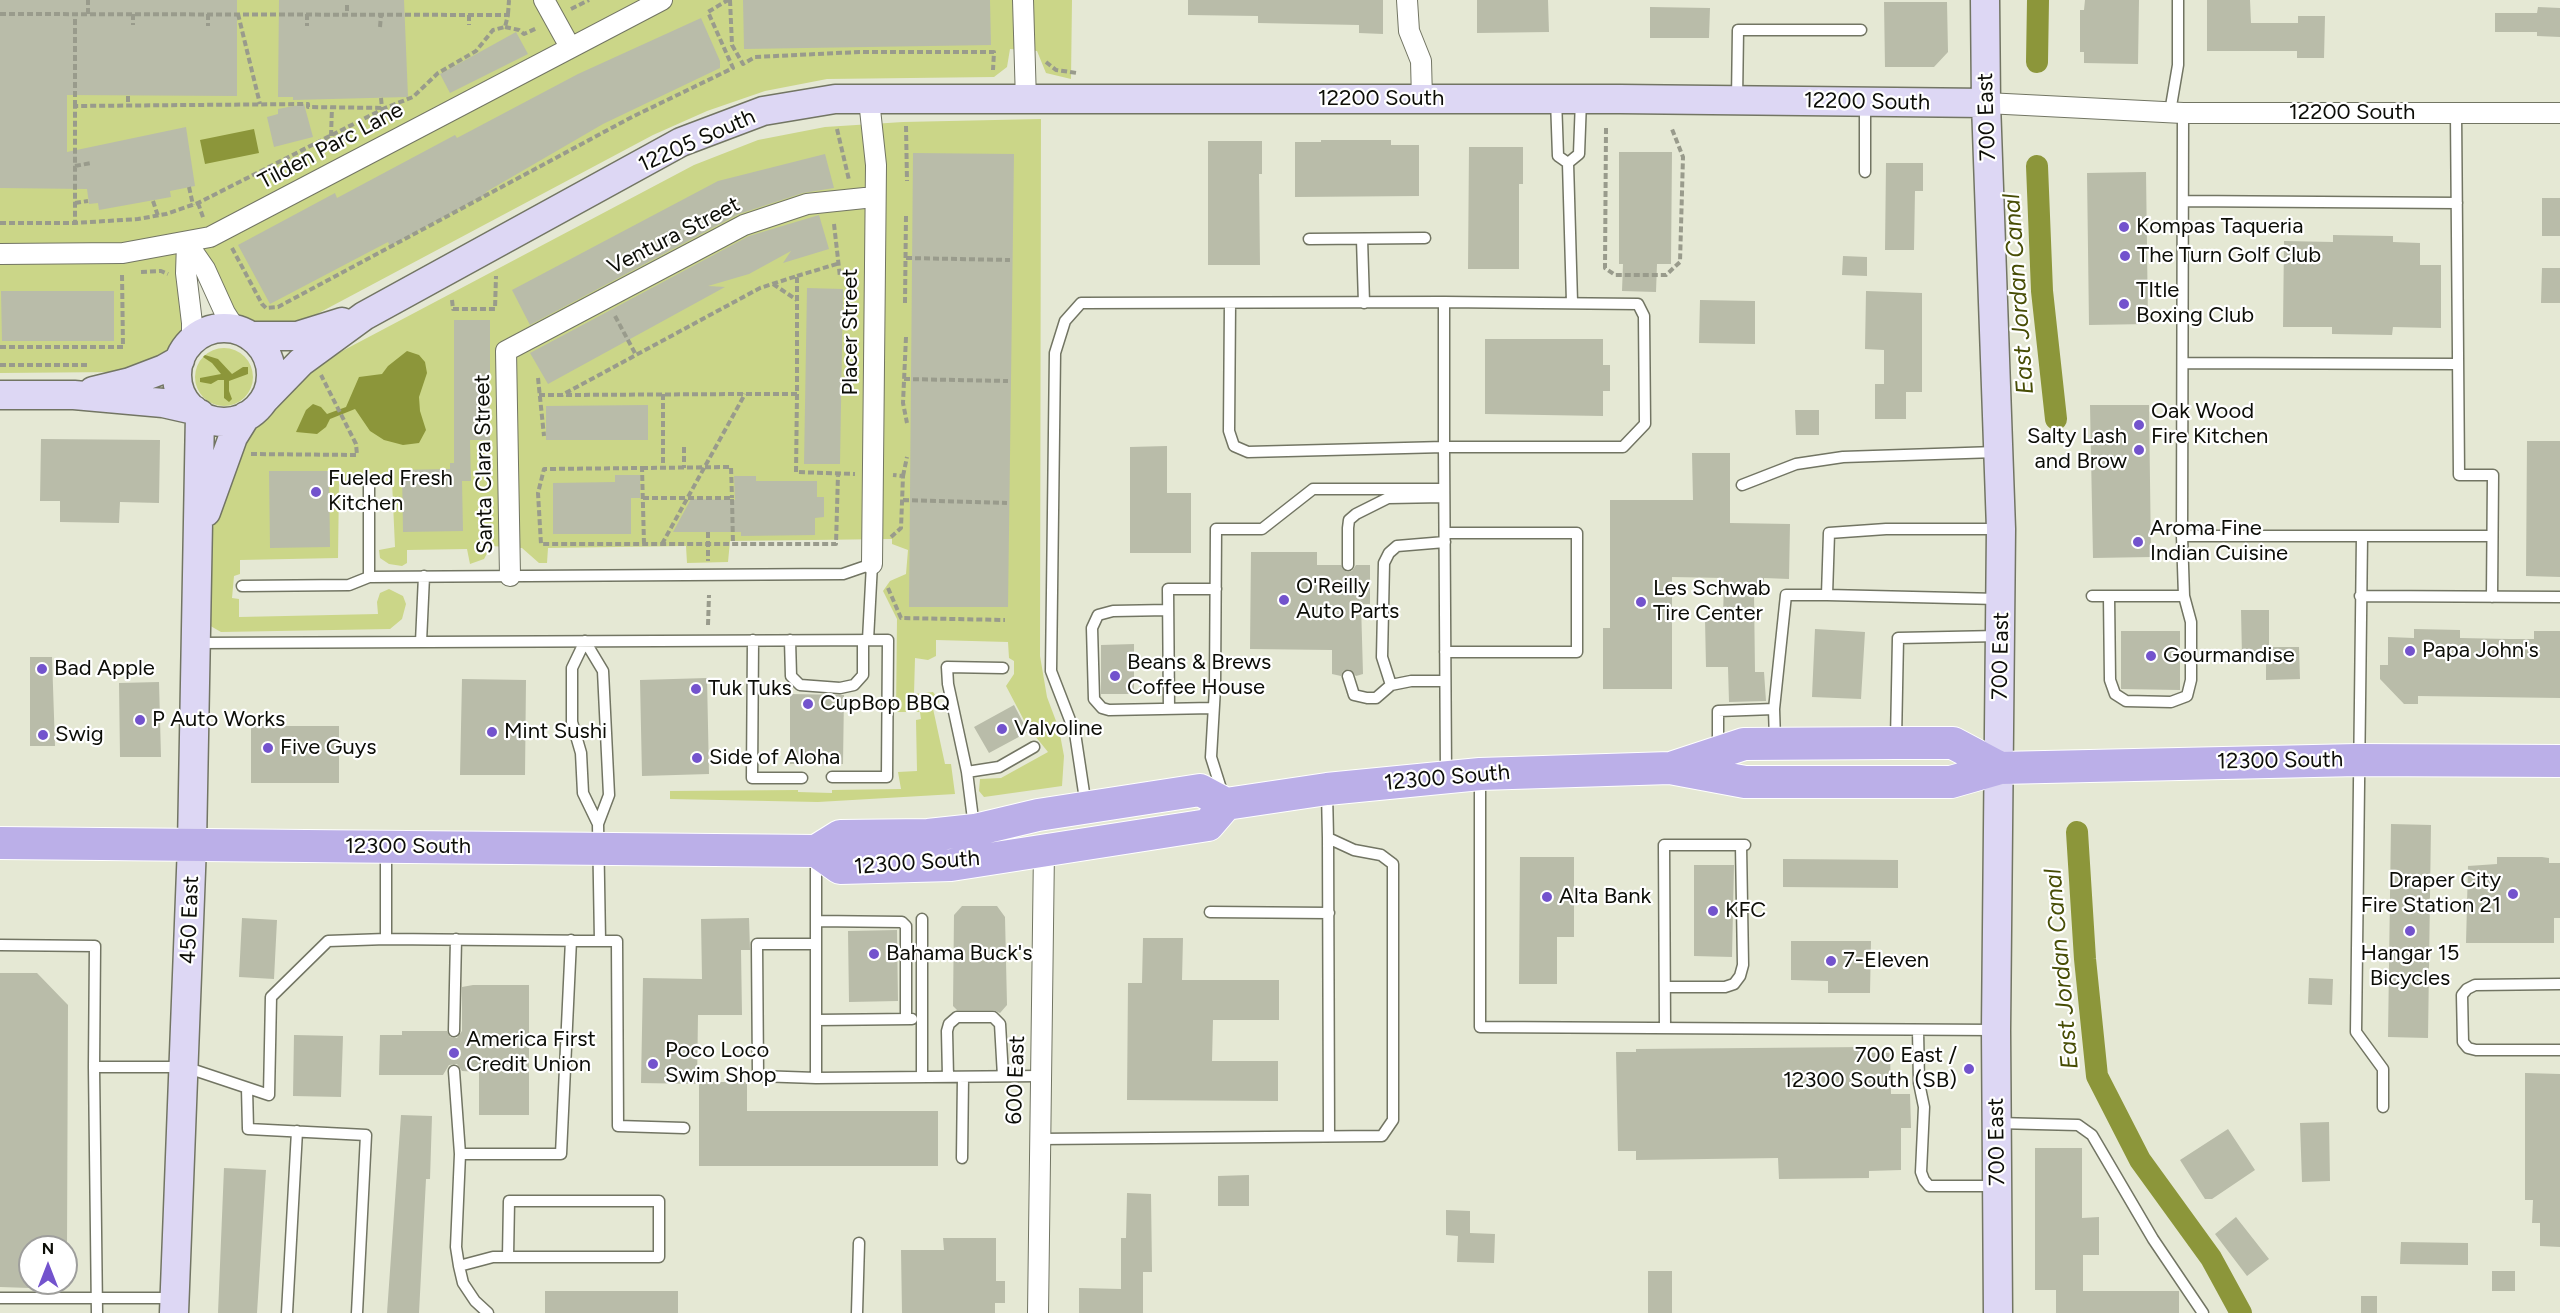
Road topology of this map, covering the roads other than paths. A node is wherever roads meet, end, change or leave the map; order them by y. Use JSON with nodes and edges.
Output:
{"nodes":[{"id":1,"x":544,"y":0,"type":"edge"},
{"id":2,"x":1023,"y":0,"type":"edge"},
{"id":3,"x":1407,"y":0,"type":"edge"},
{"id":4,"x":1985,"y":0,"type":"edge"},
{"id":5,"x":2178,"y":0,"type":"edge"},
{"id":6,"x":653,"y":2,"type":"edge"},
{"id":7,"x":1861,"y":30,"type":"dead end"},
{"id":8,"x":570,"y":47,"type":"junction"},
{"id":9,"x":1173,"y":99,"type":"joint"},
{"id":10,"x":1422,"y":99,"type":"junction"},
{"id":11,"x":1569,"y":99,"type":"junction"},
{"id":12,"x":869,"y":100,"type":"junction"},
{"id":13,"x":1737,"y":100,"type":"junction"},
{"id":14,"x":1026,"y":101,"type":"junction"},
{"id":15,"x":1865,"y":102,"type":"junction"},
{"id":16,"x":1986,"y":103,"type":"junction"},
{"id":17,"x":2176,"y":113,"type":"junction"},
{"id":18,"x":2456,"y":113,"type":"junction"},
{"id":19,"x":2560,"y":113,"type":"edge"},
{"id":20,"x":1568,"y":164,"type":"junction"},
{"id":21,"x":1864,"y":171,"type":"dead end"},
{"id":22,"x":874,"y":197,"type":"junction"},
{"id":23,"x":2182,"y":201,"type":"junction"},
{"id":24,"x":2457,"y":203,"type":"junction"},
{"id":25,"x":1425,"y":238,"type":"dead end"},
{"id":26,"x":1309,"y":239,"type":"dead end"},
{"id":27,"x":1362,"y":239,"type":"junction"},
{"id":28,"x":187,"y":243,"type":"junction"},
{"id":29,"x":0,"y":254,"type":"edge"},
{"id":30,"x":1444,"y":302,"type":"junction"},
{"id":31,"x":1572,"y":302,"type":"junction"},
{"id":32,"x":1230,"y":303,"type":"junction"},
{"id":33,"x":1364,"y":303,"type":"junction"},
{"id":34,"x":364,"y":316,"type":"junction"},
{"id":35,"x":243,"y":333,"type":"junction"},
{"id":36,"x":186,"y":350,"type":"junction"},
{"id":37,"x":506,"y":351,"type":"joint"},
{"id":38,"x":2182,"y":363,"type":"junction"},
{"id":39,"x":2458,"y":364,"type":"junction"},
{"id":40,"x":0,"y":395,"type":"edge"},
{"id":41,"x":74,"y":395,"type":"junction"},
{"id":42,"x":256,"y":407,"type":"junction"},
{"id":43,"x":197,"y":412,"type":"junction"},
{"id":44,"x":1444,"y":447,"type":"junction"},
{"id":45,"x":1999,"y":452,"type":"junction"},
{"id":46,"x":1742,"y":485,"type":"dead end"},
{"id":47,"x":369,"y":487,"type":"dead end"},
{"id":48,"x":1444,"y":493,"type":"junction"},
{"id":49,"x":199,"y":528,"type":"junction"},
{"id":50,"x":2001,"y":530,"type":"junction"},
{"id":51,"x":2182,"y":536,"type":"junction"},
{"id":52,"x":2361,"y":536,"type":"junction"},
{"id":53,"x":2493,"y":536,"type":"junction"},
{"id":54,"x":1445,"y":538,"type":"junction"},
{"id":55,"x":872,"y":564,"type":"junction"},
{"id":56,"x":1348,"y":565,"type":"dead end"},
{"id":57,"x":423,"y":576,"type":"junction"},
{"id":58,"x":510,"y":576,"type":"junction"},
{"id":59,"x":369,"y":577,"type":"junction"},
{"id":60,"x":242,"y":586,"type":"dead end"},
{"id":61,"x":1216,"y":589,"type":"junction"},
{"id":62,"x":1827,"y":594,"type":"junction"},
{"id":63,"x":2092,"y":596,"type":"dead end"},
{"id":64,"x":2109,"y":596,"type":"junction"},
{"id":65,"x":2184,"y":596,"type":"junction"},
{"id":66,"x":2360,"y":596,"type":"junction"},
{"id":67,"x":2493,"y":597,"type":"junction"},
{"id":68,"x":2560,"y":597,"type":"edge"},
{"id":69,"x":2001,"y":599,"type":"junction"},
{"id":70,"x":1168,"y":610,"type":"junction"},
{"id":71,"x":2001,"y":636,"type":"junction"},
{"id":72,"x":753,"y":640,"type":"junction"},
{"id":73,"x":790,"y":640,"type":"junction"},
{"id":74,"x":866,"y":640,"type":"junction"},
{"id":75,"x":585,"y":641,"type":"junction"},
{"id":76,"x":421,"y":642,"type":"junction"},
{"id":77,"x":195,"y":643,"type":"junction"},
{"id":78,"x":1445,"y":652,"type":"junction"},
{"id":79,"x":1003,"y":668,"type":"dead end"},
{"id":80,"x":1348,"y":676,"type":"dead end"},
{"id":81,"x":1445,"y":681,"type":"junction"},
{"id":82,"x":1391,"y":685,"type":"junction"},
{"id":83,"x":1213,"y":708,"type":"junction"},
{"id":84,"x":1169,"y":709,"type":"junction"},
{"id":85,"x":1774,"y":709,"type":"junction"},
{"id":86,"x":1896,"y":743,"type":"junction"},
{"id":87,"x":1775,"y":744,"type":"junction"},
{"id":88,"x":1034,"y":747,"type":"dead end"},
{"id":89,"x":1718,"y":752,"type":"junction"},
{"id":90,"x":2358,"y":759,"type":"junction"},
{"id":91,"x":2560,"y":761,"type":"edge"},
{"id":92,"x":1670,"y":768,"type":"junction"},
{"id":93,"x":2000,"y":768,"type":"junction"},
{"id":94,"x":967,"y":772,"type":"junction"},
{"id":95,"x":1480,"y":774,"type":"junction"},
{"id":96,"x":832,"y":777,"type":"dead end"},
{"id":97,"x":1446,"y":777,"type":"junction"},
{"id":98,"x":802,"y":778,"type":"dead end"},
{"id":99,"x":1327,"y":789,"type":"junction"},
{"id":100,"x":1226,"y":804,"type":"junction"},
{"id":101,"x":1086,"y":808,"type":"junction"},
{"id":102,"x":975,"y":830,"type":"junction"},
{"id":103,"x":599,"y":836,"type":"junction"},
{"id":104,"x":1328,"y":838,"type":"junction"},
{"id":105,"x":0,"y":843,"type":"edge"},
{"id":106,"x":192,"y":845,"type":"junction"},
{"id":107,"x":386,"y":847,"type":"junction"},
{"id":108,"x":1044,"y":849,"type":"junction"},
{"id":109,"x":816,"y":851,"type":"junction"},
{"id":110,"x":1210,"y":912,"type":"dead end"},
{"id":111,"x":1329,"y":913,"type":"junction"},
{"id":112,"x":922,"y":919,"type":"dead end"},
{"id":113,"x":816,"y":921,"type":"junction"},
{"id":114,"x":386,"y":939,"type":"junction"},
{"id":115,"x":456,"y":939,"type":"junction"},
{"id":116,"x":571,"y":940,"type":"junction"},
{"id":117,"x":600,"y":941,"type":"junction"},
{"id":118,"x":816,"y":944,"type":"junction"},
{"id":119,"x":0,"y":945,"type":"edge"},
{"id":120,"x":2560,"y":984,"type":"edge"},
{"id":121,"x":1665,"y":987,"type":"junction"},
{"id":122,"x":922,"y":1018,"type":"junction"},
{"id":123,"x":906,"y":1019,"type":"junction"},
{"id":124,"x":816,"y":1020,"type":"junction"},
{"id":125,"x":1665,"y":1028,"type":"junction"},
{"id":126,"x":1918,"y":1030,"type":"junction"},
{"id":127,"x":1996,"y":1030,"type":"junction"},
{"id":128,"x":454,"y":1031,"type":"dead end"},
{"id":129,"x":2560,"y":1050,"type":"edge"},
{"id":130,"x":93,"y":1067,"type":"junction"},
{"id":131,"x":185,"y":1067,"type":"junction"},
{"id":132,"x":454,"y":1071,"type":"dead end"},
{"id":133,"x":1003,"y":1076,"type":"junction"},
{"id":134,"x":1041,"y":1076,"type":"junction"},
{"id":135,"x":922,"y":1077,"type":"junction"},
{"id":136,"x":948,"y":1077,"type":"junction"},
{"id":137,"x":963,"y":1077,"type":"junction"},
{"id":138,"x":816,"y":1078,"type":"junction"},
{"id":139,"x":248,"y":1088,"type":"junction"},
{"id":140,"x":2383,"y":1107,"type":"dead end"},
{"id":141,"x":1997,"y":1123,"type":"junction"},
{"id":142,"x":684,"y":1128,"type":"dead end"},
{"id":143,"x":297,"y":1131,"type":"junction"},
{"id":144,"x":1329,"y":1136,"type":"junction"},
{"id":145,"x":1039,"y":1139,"type":"junction"},
{"id":146,"x":460,"y":1154,"type":"junction"},
{"id":147,"x":962,"y":1158,"type":"dead end"},
{"id":148,"x":1998,"y":1186,"type":"junction"},
{"id":149,"x":859,"y":1243,"type":"dead end"},
{"id":150,"x":508,"y":1257,"type":"junction"},
{"id":151,"x":459,"y":1266,"type":"junction"},
{"id":152,"x":0,"y":1298,"type":"edge"},
{"id":153,"x":97,"y":1298,"type":"junction"},
{"id":154,"x":175,"y":1306,"type":"edge"},
{"id":155,"x":97,"y":1313,"type":"edge"},
{"id":156,"x":287,"y":1313,"type":"edge"},
{"id":157,"x":357,"y":1313,"type":"edge"},
{"id":158,"x":488,"y":1313,"type":"edge"},
{"id":159,"x":857,"y":1313,"type":"edge"},
{"id":160,"x":1038,"y":1313,"type":"edge"},
{"id":161,"x":1998,"y":1313,"type":"edge"},
{"id":162,"x":2203,"y":1313,"type":"edge"}],
"edges":[{"from":1,"to":8,"type":"street"},
{"from":2,"to":14,"type":"street"},
{"from":3,"to":10,"type":"street"},
{"from":4,"to":16,"type":"street","name":"700 East"},
{"from":5,"to":17,"type":"lane"},
{"from":6,"to":8,"type":"street","name":"Tilden Parc Lane"},
{"from":7,"to":13,"type":"lane"},
{"from":8,"to":28,"type":"street","name":"Tilden Parc Lane"},
{"from":9,"to":10,"type":"street","name":"12200 South"},
{"from":9,"to":14,"type":"street","name":"12205 South"},
{"from":10,"to":11,"type":"street","name":"12200 South"},
{"from":11,"to":13,"type":"street","name":"12200 South"},
{"from":11,"to":20,"type":"lane"},
{"from":11,"to":20,"type":"lane"},
{"from":12,"to":14,"type":"street","name":"12205 South"},
{"from":12,"to":22,"type":"street","name":"Placer Street"},
{"from":12,"to":34,"type":"street","name":"12205 South"},
{"from":13,"to":15,"type":"street","name":"12200 South"},
{"from":15,"to":16,"type":"street","name":"12200 South"},
{"from":15,"to":21,"type":"lane"},
{"from":16,"to":17,"type":"street","name":"12200 South"},
{"from":16,"to":45,"type":"street","name":"700 East"},
{"from":17,"to":18,"type":"street","name":"12200 South"},
{"from":17,"to":23,"type":"lane"},
{"from":18,"to":19,"type":"street","name":"12200 South"},
{"from":18,"to":24,"type":"lane"},
{"from":20,"to":31,"type":"lane"},
{"from":22,"to":37,"type":"street","name":"Ventura Street"},
{"from":22,"to":55,"type":"street","name":"Placer Street"},
{"from":23,"to":24,"type":"lane"},
{"from":23,"to":38,"type":"lane"},
{"from":24,"to":39,"type":"lane"},
{"from":25,"to":27,"type":"lane"},
{"from":26,"to":27,"type":"lane"},
{"from":27,"to":33,"type":"lane"},
{"from":28,"to":29,"type":"street","name":"Tilden Parc Lane"},
{"from":28,"to":35,"type":"street"},
{"from":28,"to":36,"type":"street"},
{"from":30,"to":31,"type":"lane"},
{"from":30,"to":33,"type":"lane"},
{"from":30,"to":44,"type":"lane"},
{"from":31,"to":44,"type":"lane"},
{"from":32,"to":33,"type":"lane"},
{"from":32,"to":44,"type":"lane"},
{"from":32,"to":101,"type":"lane"},
{"from":34,"to":35,"type":"street","name":"12205 South"},
{"from":34,"to":42,"type":"street","name":"12205 South"},
{"from":35,"to":36,"type":"street"},
{"from":35,"to":42,"type":"street"},
{"from":36,"to":41,"type":"street"},
{"from":36,"to":43,"type":"street"},
{"from":37,"to":58,"type":"street","name":"Santa Clara Street"},
{"from":38,"to":39,"type":"lane"},
{"from":38,"to":51,"type":"lane"},
{"from":39,"to":53,"type":"lane"},
{"from":40,"to":41,"type":"street"},
{"from":41,"to":43,"type":"street"},
{"from":42,"to":43,"type":"street"},
{"from":42,"to":49,"type":"street","name":"450 East"},
{"from":43,"to":49,"type":"street","name":"450 East"},
{"from":44,"to":48,"type":"lane"},
{"from":45,"to":46,"type":"lane"},
{"from":45,"to":50,"type":"street","name":"700 East"},
{"from":47,"to":59,"type":"lane"},
{"from":48,"to":54,"type":"lane"},
{"from":48,"to":56,"type":"lane"},
{"from":48,"to":61,"type":"lane"},
{"from":49,"to":77,"type":"street","name":"450 East"},
{"from":50,"to":62,"type":"lane"},
{"from":50,"to":69,"type":"street","name":"700 East"},
{"from":51,"to":52,"type":"lane"},
{"from":51,"to":65,"type":"lane"},
{"from":52,"to":53,"type":"lane"},
{"from":52,"to":66,"type":"lane"},
{"from":53,"to":67,"type":"lane"},
{"from":54,"to":78,"type":"lane"},
{"from":54,"to":78,"type":"lane"},
{"from":54,"to":82,"type":"lane"},
{"from":55,"to":58,"type":"lane"},
{"from":55,"to":74,"type":"lane"},
{"from":57,"to":58,"type":"lane"},
{"from":57,"to":59,"type":"lane"},
{"from":57,"to":76,"type":"lane"},
{"from":59,"to":60,"type":"lane"},
{"from":61,"to":70,"type":"lane"},
{"from":61,"to":83,"type":"lane"},
{"from":62,"to":69,"type":"lane"},
{"from":62,"to":85,"type":"lane"},
{"from":63,"to":64,"type":"lane"},
{"from":64,"to":65,"type":"lane"},
{"from":64,"to":65,"type":"lane"},
{"from":66,"to":67,"type":"lane"},
{"from":66,"to":90,"type":"lane"},
{"from":67,"to":68,"type":"lane"},
{"from":69,"to":71,"type":"street","name":"700 East"},
{"from":70,"to":84,"type":"lane"},
{"from":70,"to":84,"type":"lane"},
{"from":71,"to":86,"type":"lane"},
{"from":71,"to":93,"type":"street","name":"700 East"},
{"from":72,"to":73,"type":"lane"},
{"from":72,"to":75,"type":"lane"},
{"from":72,"to":98,"type":"lane"},
{"from":73,"to":74,"type":"lane"},
{"from":73,"to":74,"type":"lane"},
{"from":74,"to":96,"type":"lane"},
{"from":75,"to":76,"type":"lane"},
{"from":75,"to":103,"type":"lane"},
{"from":75,"to":103,"type":"lane"},
{"from":76,"to":77,"type":"lane"},
{"from":77,"to":106,"type":"street","name":"450 East"},
{"from":78,"to":81,"type":"lane"},
{"from":79,"to":94,"type":"lane"},
{"from":80,"to":82,"type":"lane"},
{"from":81,"to":82,"type":"lane"},
{"from":81,"to":97,"type":"lane"},
{"from":83,"to":84,"type":"lane"},
{"from":83,"to":100,"type":"lane"},
{"from":85,"to":87,"type":"lane"},
{"from":85,"to":89,"type":"lane"},
{"from":86,"to":87,"type":"main road","name":"12300 South"},
{"from":86,"to":93,"type":"main road","name":"12300 South"},
{"from":87,"to":89,"type":"main road","name":"12300 South"},
{"from":88,"to":94,"type":"lane"},
{"from":89,"to":92,"type":"main road","name":"12300 South"},
{"from":90,"to":91,"type":"main road","name":"12300 South"},
{"from":90,"to":93,"type":"main road","name":"12300 South"},
{"from":90,"to":140,"type":"lane"},
{"from":92,"to":93,"type":"main road","name":"12300 South"},
{"from":92,"to":95,"type":"main road","name":"12300 South"},
{"from":93,"to":127,"type":"street","name":"700 East"},
{"from":94,"to":102,"type":"lane"},
{"from":95,"to":97,"type":"main road","name":"12300 South"},
{"from":95,"to":125,"type":"lane"},
{"from":97,"to":99,"type":"main road","name":"12300 South"},
{"from":99,"to":100,"type":"main road","name":"12300 South"},
{"from":99,"to":104,"type":"lane"},
{"from":100,"to":101,"type":"main road","name":"12300 South"},
{"from":100,"to":108,"type":"main road","name":"12300 South"},
{"from":101,"to":102,"type":"main road","name":"12300 South"},
{"from":102,"to":109,"type":"main road","name":"12300 South"},
{"from":103,"to":107,"type":"main road","name":"12300 South"},
{"from":103,"to":109,"type":"main road","name":"12300 South"},
{"from":103,"to":117,"type":"lane"},
{"from":104,"to":111,"type":"lane"},
{"from":104,"to":144,"type":"lane"},
{"from":105,"to":106,"type":"main road","name":"12300 South"},
{"from":106,"to":107,"type":"main road","name":"12300 South"},
{"from":106,"to":131,"type":"street","name":"450 East"},
{"from":107,"to":114,"type":"lane"},
{"from":108,"to":109,"type":"main road","name":"12300 South"},
{"from":108,"to":134,"type":"street","name":"600 East"},
{"from":109,"to":113,"type":"lane"},
{"from":110,"to":111,"type":"lane"},
{"from":111,"to":144,"type":"lane"},
{"from":112,"to":122,"type":"lane"},
{"from":113,"to":118,"type":"lane"},
{"from":113,"to":123,"type":"lane"},
{"from":114,"to":115,"type":"lane"},
{"from":114,"to":139,"type":"lane"},
{"from":115,"to":116,"type":"lane"},
{"from":115,"to":128,"type":"lane"},
{"from":116,"to":117,"type":"lane"},
{"from":116,"to":146,"type":"lane"},
{"from":117,"to":142,"type":"lane"},
{"from":118,"to":124,"type":"lane"},
{"from":118,"to":138,"type":"lane"},
{"from":119,"to":130,"type":"lane"},
{"from":120,"to":129,"type":"lane"},
{"from":121,"to":121,"type":"lane"},
{"from":121,"to":125,"type":"lane"},
{"from":122,"to":123,"type":"lane"},
{"from":122,"to":135,"type":"lane"},
{"from":123,"to":124,"type":"lane"},
{"from":124,"to":138,"type":"lane"},
{"from":125,"to":126,"type":"lane"},
{"from":126,"to":127,"type":"lane"},
{"from":126,"to":148,"type":"lane"},
{"from":127,"to":141,"type":"street","name":"700 East"},
{"from":130,"to":131,"type":"lane"},
{"from":130,"to":153,"type":"lane"},
{"from":131,"to":139,"type":"lane"},
{"from":131,"to":154,"type":"street","name":"450 East"},
{"from":132,"to":146,"type":"lane"},
{"from":133,"to":134,"type":"lane"},
{"from":133,"to":136,"type":"lane"},
{"from":133,"to":137,"type":"lane"},
{"from":134,"to":145,"type":"street","name":"600 East"},
{"from":135,"to":136,"type":"lane"},
{"from":135,"to":138,"type":"lane"},
{"from":136,"to":137,"type":"lane"},
{"from":137,"to":147,"type":"lane"},
{"from":139,"to":143,"type":"lane"},
{"from":141,"to":148,"type":"street","name":"700 East"},
{"from":141,"to":162,"type":"lane"},
{"from":143,"to":156,"type":"lane"},
{"from":143,"to":157,"type":"lane"},
{"from":144,"to":145,"type":"lane"},
{"from":145,"to":160,"type":"street","name":"600 East"},
{"from":146,"to":151,"type":"lane"},
{"from":148,"to":161,"type":"street","name":"700 East"},
{"from":149,"to":159,"type":"lane"},
{"from":150,"to":150,"type":"lane"},
{"from":150,"to":151,"type":"lane"},
{"from":151,"to":158,"type":"lane"},
{"from":152,"to":153,"type":"lane"},
{"from":153,"to":154,"type":"lane"},
{"from":153,"to":155,"type":"lane"}]}
